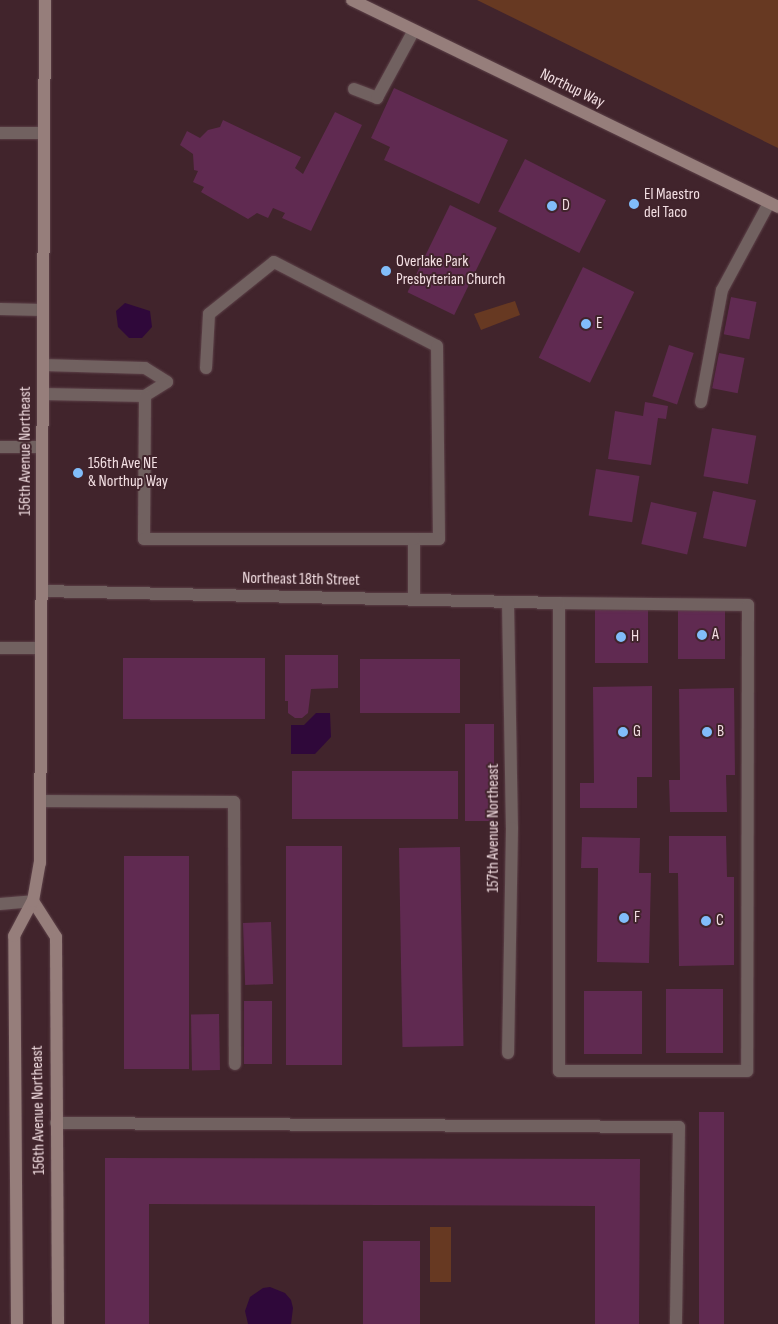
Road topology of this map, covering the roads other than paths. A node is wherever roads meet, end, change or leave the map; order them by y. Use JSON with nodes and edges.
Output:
{"nodes":[{"id":1,"x":45,"y":0,"type":"edge"},
{"id":2,"x":352,"y":0,"type":"edge"},
{"id":3,"x":414,"y":30,"type":"junction"},
{"id":4,"x":354,"y":89,"type":"dead end"},
{"id":5,"x":0,"y":133,"type":"edge"},
{"id":6,"x":44,"y":133,"type":"junction"},
{"id":7,"x":774,"y":205,"type":"edge"},
{"id":8,"x":0,"y":309,"type":"edge"},
{"id":9,"x":43,"y":310,"type":"junction"},
{"id":10,"x":43,"y":365,"type":"junction"},
{"id":11,"x":206,"y":368,"type":"dead end"},
{"id":12,"x":43,"y":394,"type":"junction"},
{"id":13,"x":145,"y":396,"type":"junction"},
{"id":14,"x":701,"y":402,"type":"dead end"},
{"id":15,"x":0,"y":447,"type":"edge"},
{"id":16,"x":42,"y":447,"type":"junction"},
{"id":17,"x":414,"y":539,"type":"junction"},
{"id":18,"x":42,"y":591,"type":"junction"},
{"id":19,"x":414,"y":598,"type":"junction"},
{"id":20,"x":508,"y":602,"type":"junction"},
{"id":21,"x":559,"y":603,"type":"junction"},
{"id":22,"x":0,"y":648,"type":"edge"},
{"id":23,"x":42,"y":648,"type":"junction"},
{"id":24,"x":40,"y":801,"type":"junction"},
{"id":25,"x":33,"y":902,"type":"junction"},
{"id":26,"x":0,"y":904,"type":"edge"},
{"id":27,"x":508,"y":1053,"type":"dead end"},
{"id":28,"x":235,"y":1064,"type":"dead end"},
{"id":29,"x":56,"y":1123,"type":"junction"},
{"id":30,"x":17,"y":1324,"type":"edge"},
{"id":31,"x":58,"y":1324,"type":"edge"},
{"id":32,"x":676,"y":1324,"type":"edge"}],
"edges":[{"from":1,"to":6,"type":"main road","name":"156th Avenue Northeast"},
{"from":2,"to":3,"type":"main road","name":"Northup Way"},
{"from":3,"to":4,"type":"street"},
{"from":3,"to":7,"type":"main road","name":"Northup Way"},
{"from":5,"to":6,"type":"street"},
{"from":6,"to":9,"type":"main road","name":"156th Avenue Northeast"},
{"from":7,"to":14,"type":"street"},
{"from":8,"to":9,"type":"street"},
{"from":9,"to":10,"type":"main road","name":"156th Avenue Northeast"},
{"from":10,"to":12,"type":"main road","name":"156th Avenue Northeast"},
{"from":10,"to":13,"type":"street"},
{"from":11,"to":17,"type":"street"},
{"from":12,"to":13,"type":"street"},
{"from":12,"to":16,"type":"main road","name":"156th Avenue Northeast"},
{"from":13,"to":17,"type":"street"},
{"from":15,"to":16,"type":"street"},
{"from":16,"to":18,"type":"main road","name":"156th Avenue Northeast"},
{"from":17,"to":19,"type":"street"},
{"from":18,"to":19,"type":"street","name":"Northeast 18th Street"},
{"from":18,"to":23,"type":"main road","name":"156th Avenue Northeast"},
{"from":19,"to":20,"type":"street","name":"Northeast 18th Street"},
{"from":20,"to":21,"type":"street","name":"Northeast 18th Street"},
{"from":20,"to":27,"type":"street","name":"157th Avenue Northeast"},
{"from":21,"to":21,"type":"street","name":"Northeast 18th Street"},
{"from":22,"to":23,"type":"street"},
{"from":23,"to":24,"type":"main road","name":"156th Avenue Northeast"},
{"from":24,"to":25,"type":"main road","name":"156th Avenue Northeast"},
{"from":24,"to":28,"type":"street"},
{"from":25,"to":26,"type":"street"},
{"from":25,"to":29,"type":"main road","name":"156th Avenue Northeast"},
{"from":25,"to":30,"type":"main road","name":"156th Avenue Northeast"},
{"from":29,"to":31,"type":"main road","name":"156th Avenue Northeast"},
{"from":29,"to":32,"type":"street"}]}
